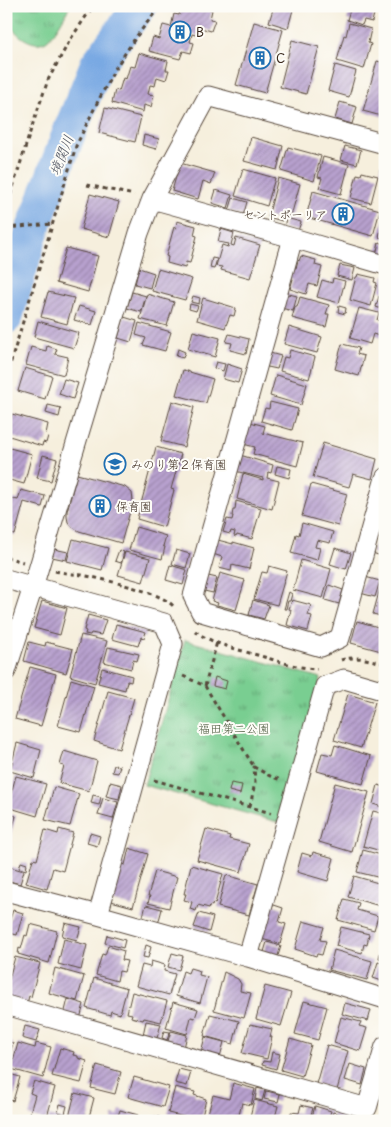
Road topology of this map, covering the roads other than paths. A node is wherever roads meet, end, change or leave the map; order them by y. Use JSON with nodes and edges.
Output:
{"nodes":[{"id":1,"x":385,"y":144,"type":"edge"},
{"id":2,"x":152,"y":199,"type":"junction"},
{"id":3,"x":293,"y":238,"type":"junction"},
{"id":4,"x":385,"y":265,"type":"edge"},
{"id":5,"x":385,"y":478,"type":"edge"},
{"id":6,"x":6,"y":579,"type":"edge"},
{"id":7,"x":33,"y":587,"type":"junction"},
{"id":8,"x":6,"y":672,"type":"edge"},
{"id":9,"x":385,"y":691,"type":"edge"},
{"id":10,"x":6,"y":891,"type":"edge"},
{"id":11,"x":98,"y":915,"type":"junction"},
{"id":12,"x":248,"y":957,"type":"junction"},
{"id":13,"x":385,"y":999,"type":"edge"},
{"id":14,"x":6,"y":1005,"type":"edge"},
{"id":15,"x":385,"y":1046,"type":"edge"}],
"edges":[{"from":1,"to":2,"type":"street"},
{"from":2,"to":3,"type":"street"},
{"from":2,"to":7,"type":"street"},
{"from":3,"to":4,"type":"street"},
{"from":3,"to":5,"type":"street"},
{"from":6,"to":7,"type":"street"},
{"from":7,"to":8,"type":"street"},
{"from":7,"to":11,"type":"street"},
{"from":9,"to":12,"type":"street"},
{"from":10,"to":11,"type":"street"},
{"from":11,"to":12,"type":"street"},
{"from":12,"to":13,"type":"street"},
{"from":14,"to":15,"type":"street"}]}
